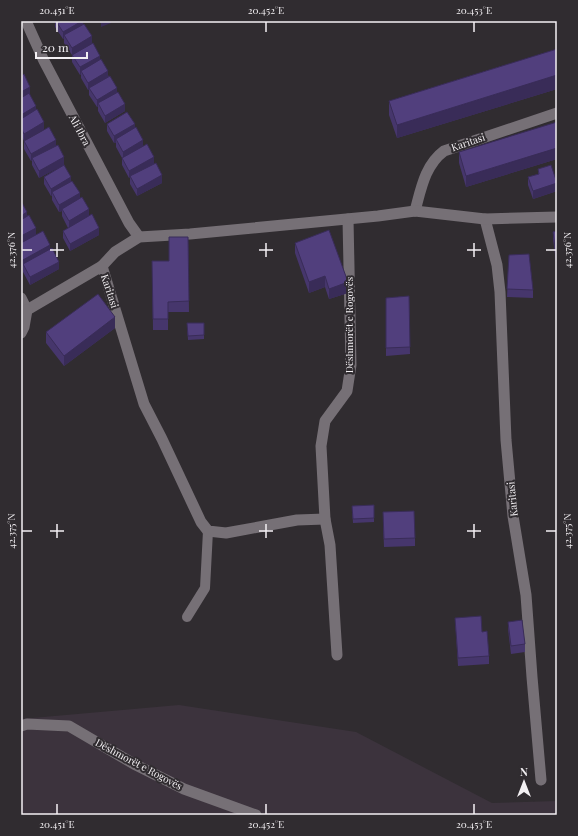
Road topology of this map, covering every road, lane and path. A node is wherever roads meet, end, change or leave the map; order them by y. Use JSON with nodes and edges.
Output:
{"nodes":[{"id":1,"x":26,"y":21,"type":"edge"},
{"id":2,"x":557,"y":113,"type":"edge"},
{"id":3,"x":415,"y":211,"type":"junction"},
{"id":4,"x":557,"y":217,"type":"edge"},
{"id":5,"x":348,"y":219,"type":"junction"},
{"id":6,"x":485,"y":219,"type":"junction"},
{"id":7,"x":139,"y":237,"type":"junction"},
{"id":8,"x":102,"y":266,"type":"junction"},
{"id":9,"x":21,"y":298,"type":"edge"},
{"id":10,"x":27,"y":310,"type":"junction"},
{"id":11,"x":21,"y":333,"type":"edge"},
{"id":12,"x":325,"y":519,"type":"junction"},
{"id":13,"x":208,"y":531,"type":"junction"},
{"id":14,"x":187,"y":617,"type":"dead end"},
{"id":15,"x":337,"y":655,"type":"dead end"},
{"id":16,"x":21,"y":726,"type":"edge"},
{"id":17,"x":541,"y":780,"type":"dead end"},
{"id":18,"x":256,"y":815,"type":"edge"}],
"edges":[{"from":1,"to":7,"type":"street","name":"Ali Ibra"},
{"from":2,"to":3,"type":"street","name":"Karitasi"},
{"from":3,"to":5,"type":"street","name":"Karitasi"},
{"from":3,"to":6,"type":"street","name":"Karitasi"},
{"from":4,"to":6,"type":"street","name":"Karitasi"},
{"from":5,"to":7,"type":"street","name":"Karitasi"},
{"from":5,"to":12,"type":"street","name":"Dëshmorët e Rogovës"},
{"from":6,"to":17,"type":"street","name":"Karitasi"},
{"from":7,"to":8,"type":"street","name":"Karitasi"},
{"from":8,"to":10,"type":"street"},
{"from":8,"to":13,"type":"street","name":"Karitasi"},
{"from":9,"to":10,"type":"street"},
{"from":10,"to":11,"type":"street"},
{"from":12,"to":13,"type":"street"},
{"from":12,"to":15,"type":"street","name":"Dëshmorët e Rogovës"},
{"from":13,"to":14,"type":"lane"},
{"from":16,"to":18,"type":"street","name":"Dëshmorët e Rogovës"}]}
